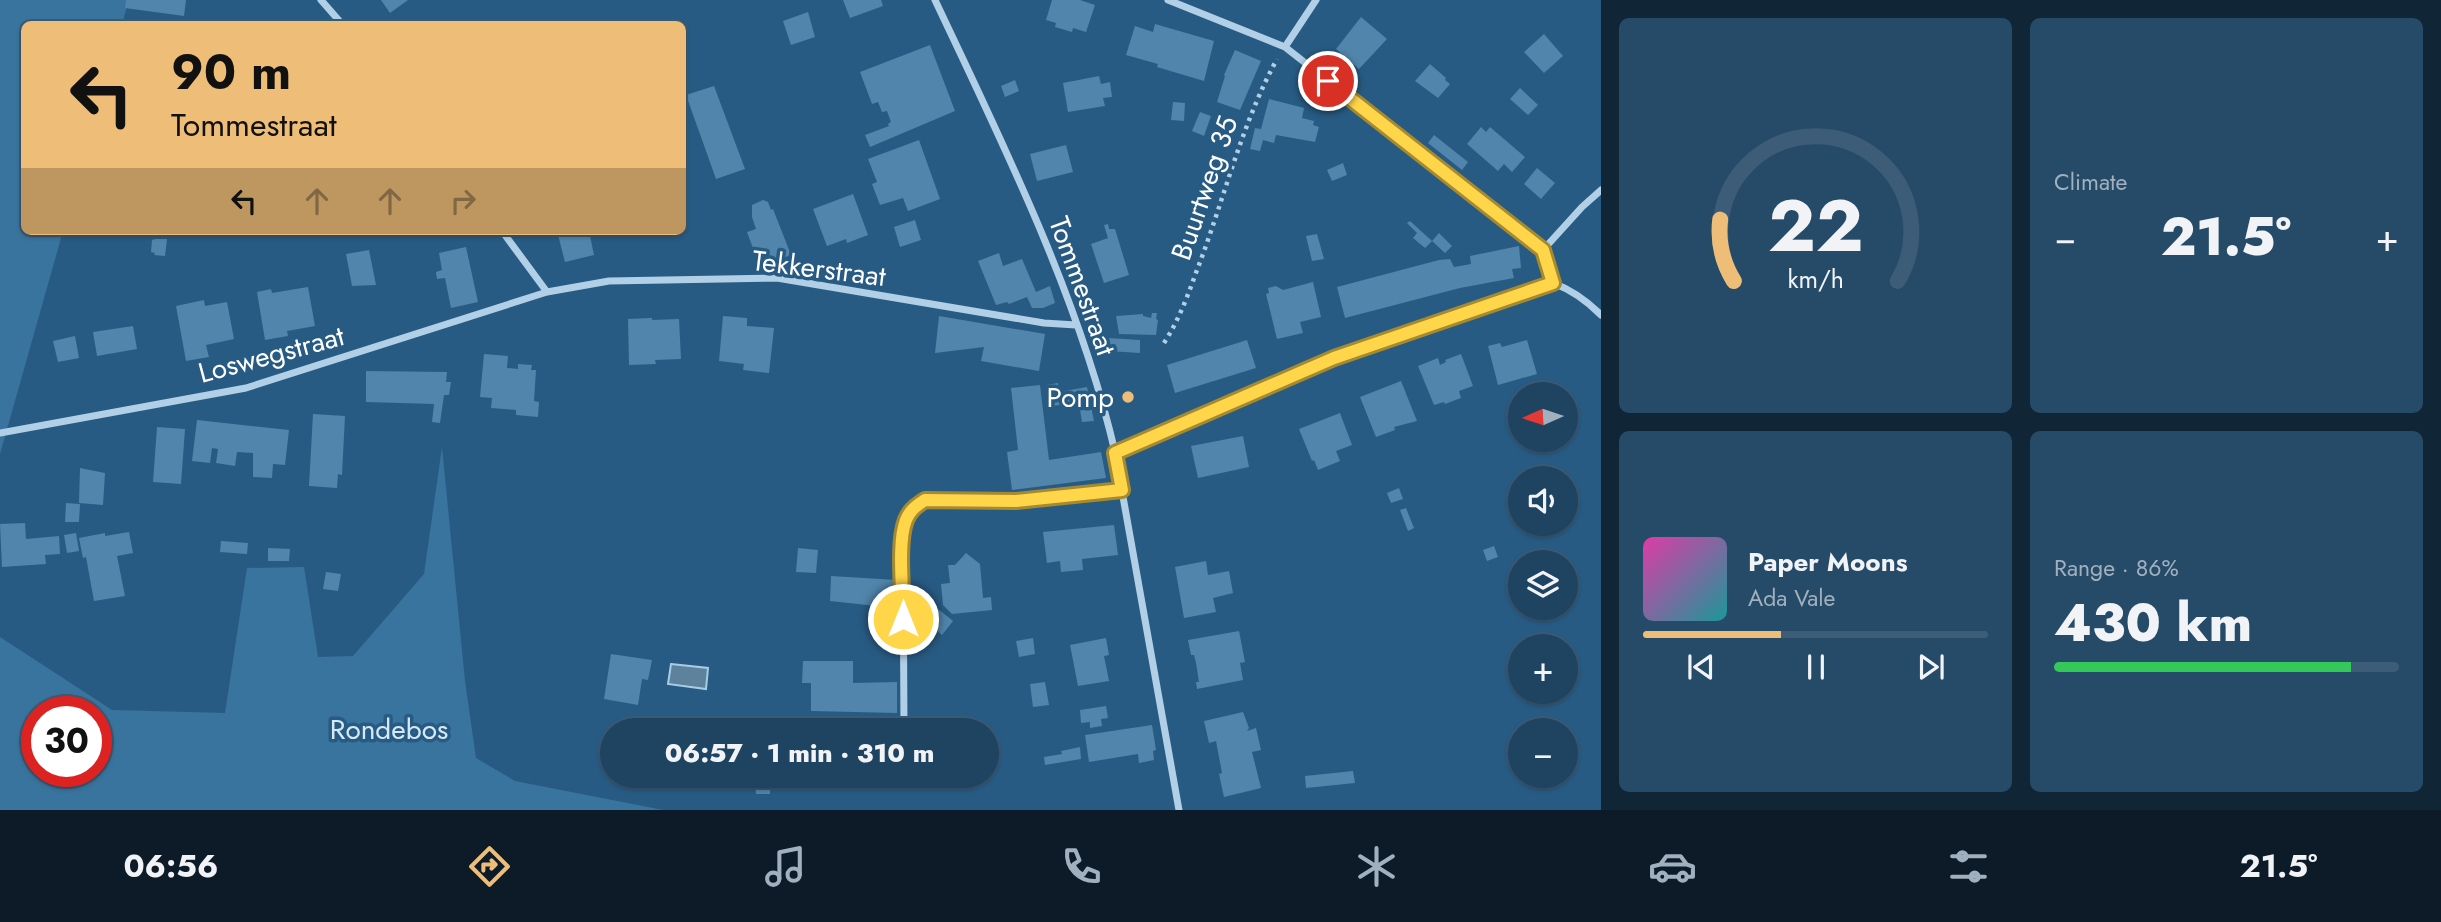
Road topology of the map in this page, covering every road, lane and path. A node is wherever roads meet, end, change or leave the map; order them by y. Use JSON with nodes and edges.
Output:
{"nodes":[{"id":1,"x":321,"y":0,"type":"edge"},
{"id":2,"x":935,"y":0,"type":"edge"},
{"id":3,"x":1167,"y":0,"type":"edge"},
{"id":4,"x":1317,"y":0,"type":"edge"},
{"id":5,"x":339,"y":21,"type":"edge"},
{"id":6,"x":1285,"y":47,"type":"junction"},
{"id":7,"x":1601,"y":190,"type":"edge"},
{"id":8,"x":505,"y":235,"type":"edge"},
{"id":9,"x":1543,"y":250,"type":"junction"},
{"id":10,"x":1553,"y":283,"type":"junction"},
{"id":11,"x":547,"y":292,"type":"junction"},
{"id":12,"x":1601,"y":315,"type":"edge"},
{"id":13,"x":1076,"y":325,"type":"junction"},
{"id":14,"x":1164,"y":343,"type":"dead end"},
{"id":15,"x":0,"y":433,"type":"edge"},
{"id":16,"x":1115,"y":453,"type":"junction"},
{"id":17,"x":1122,"y":490,"type":"junction"},
{"id":18,"x":904,"y":718,"type":"edge"},
{"id":19,"x":1179,"y":810,"type":"edge"}],
"edges":[{"from":1,"to":5,"type":"street"},
{"from":2,"to":13,"type":"street","name":"Tommestraat"},
{"from":3,"to":6,"type":"street"},
{"from":4,"to":6,"type":"street"},
{"from":6,"to":9,"type":"street"},
{"from":6,"to":14,"type":"path","name":"Buurtweg 35"},
{"from":7,"to":9,"type":"street"},
{"from":8,"to":11,"type":"street"},
{"from":9,"to":10,"type":"street"},
{"from":10,"to":12,"type":"street"},
{"from":10,"to":16,"type":"street"},
{"from":11,"to":13,"type":"street","name":"Tekkerstraat"},
{"from":11,"to":15,"type":"street","name":"Loswegstraat"},
{"from":13,"to":16,"type":"street","name":"Tommestraat"},
{"from":16,"to":17,"type":"street","name":"Tommestraat"},
{"from":17,"to":18,"type":"street"},
{"from":17,"to":19,"type":"street","name":"Tommestraat"}]}
